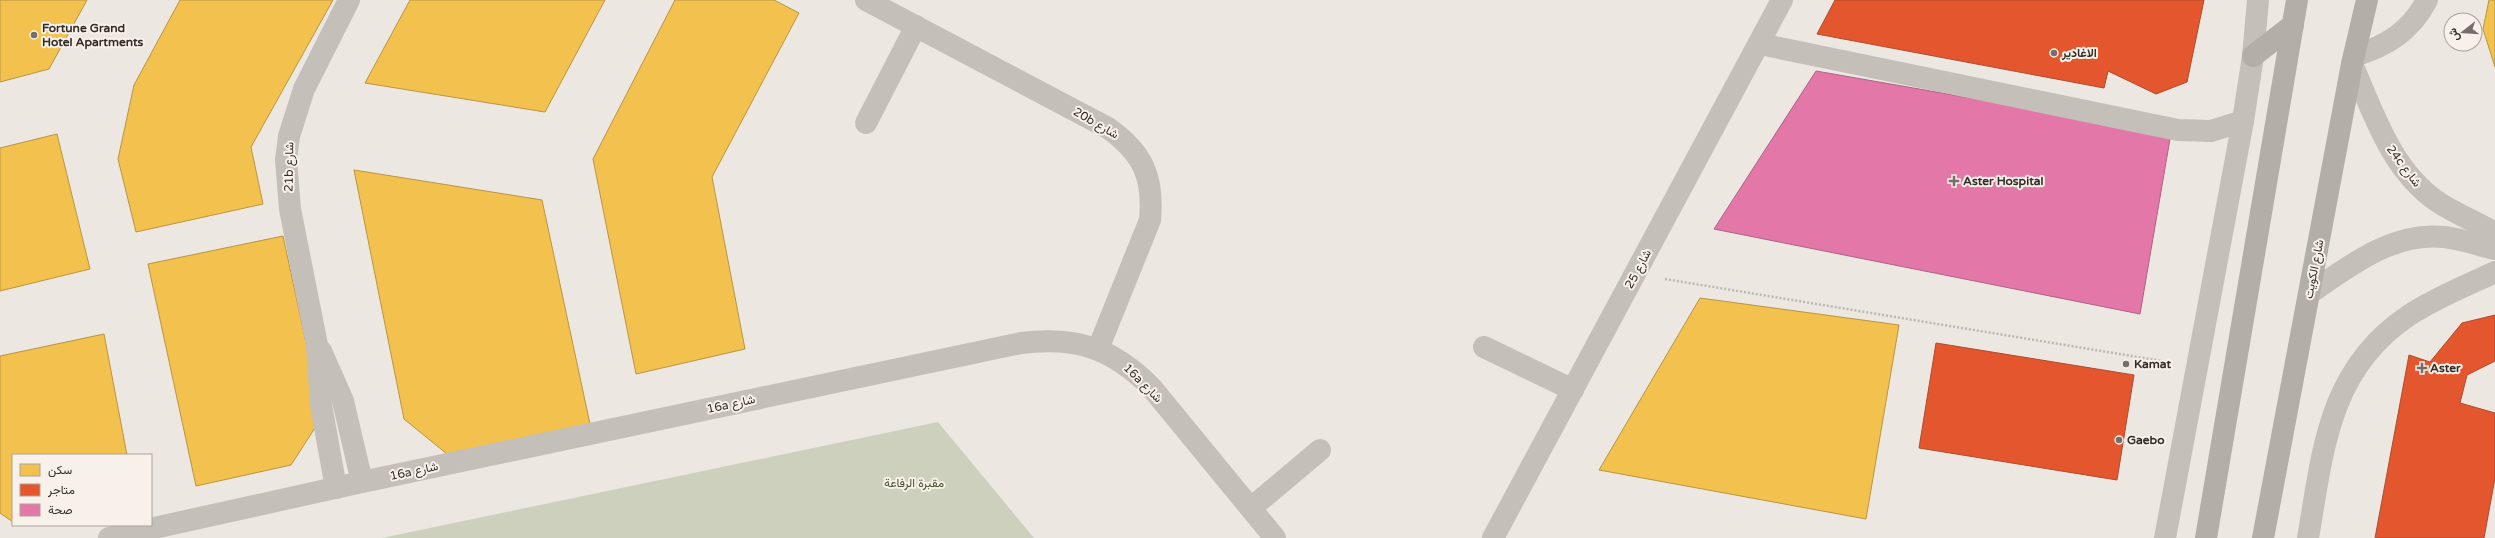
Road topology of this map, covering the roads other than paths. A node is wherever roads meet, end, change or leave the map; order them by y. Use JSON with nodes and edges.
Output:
{"nodes":[{"id":1,"x":349,"y":0,"type":"edge"},
{"id":2,"x":866,"y":0,"type":"edge"},
{"id":3,"x":1782,"y":0,"type":"edge"},
{"id":4,"x":2258,"y":0,"type":"edge"},
{"id":5,"x":2297,"y":0,"type":"edge"},
{"id":6,"x":2367,"y":0,"type":"edge"},
{"id":7,"x":2427,"y":0,"type":"edge"},
{"id":8,"x":2293,"y":25,"type":"junction"},
{"id":9,"x":916,"y":26,"type":"junction"},
{"id":10,"x":1760,"y":44,"type":"junction"},
{"id":11,"x":2253,"y":56,"type":"junction"},
{"id":12,"x":2353,"y":60,"type":"junction"},
{"id":13,"x":2243,"y":121,"type":"junction"},
{"id":14,"x":866,"y":122,"type":"dead end"},
{"id":15,"x":2495,"y":233,"type":"edge"},
{"id":16,"x":2495,"y":249,"type":"edge"},
{"id":17,"x":2495,"y":272,"type":"edge"},
{"id":18,"x":2310,"y":293,"type":"junction"},
{"id":19,"x":317,"y":345,"type":"junction"},
{"id":20,"x":1484,"y":347,"type":"dead end"},
{"id":21,"x":1098,"y":349,"type":"junction"},
{"id":22,"x":1573,"y":390,"type":"junction"},
{"id":23,"x":1320,"y":450,"type":"dead end"},
{"id":24,"x":362,"y":482,"type":"junction"},
{"id":25,"x":336,"y":488,"type":"junction"},
{"id":26,"x":1251,"y":508,"type":"junction"},
{"id":27,"x":109,"y":538,"type":"edge"},
{"id":28,"x":1276,"y":538,"type":"edge"},
{"id":29,"x":1494,"y":538,"type":"edge"},
{"id":30,"x":2165,"y":538,"type":"edge"},
{"id":31,"x":2206,"y":538,"type":"edge"},
{"id":32,"x":2263,"y":538,"type":"edge"},
{"id":33,"x":2308,"y":538,"type":"edge"}],
"edges":[{"from":1,"to":19,"type":"street","name":"21b شارع"},
{"from":2,"to":9,"type":"street","name":"20b شارع"},
{"from":3,"to":10,"type":"street","name":"شارع 25"},
{"from":4,"to":11,"type":"street"},
{"from":5,"to":8,"type":"main road"},
{"from":6,"to":12,"type":"main road","name":"شارع الكويت"},
{"from":7,"to":12,"type":"street"},
{"from":8,"to":11,"type":"main road"},
{"from":8,"to":31,"type":"main road"},
{"from":9,"to":14,"type":"street"},
{"from":9,"to":21,"type":"street","name":"20b شارع"},
{"from":10,"to":13,"type":"street"},
{"from":10,"to":22,"type":"street","name":"شارع 25"},
{"from":11,"to":13,"type":"street"},
{"from":12,"to":15,"type":"street","name":"24c شارع"},
{"from":12,"to":18,"type":"main road","name":"شارع الكويت"},
{"from":13,"to":30,"type":"street"},
{"from":16,"to":18,"type":"street"},
{"from":17,"to":33,"type":"street"},
{"from":18,"to":32,"type":"main road","name":"شارع الكويت"},
{"from":19,"to":24,"type":"street","name":"21b شارع"},
{"from":19,"to":25,"type":"street","name":"21b شارع"},
{"from":20,"to":22,"type":"street"},
{"from":21,"to":24,"type":"street","name":"16a شارع"},
{"from":21,"to":26,"type":"street","name":"16a شارع"},
{"from":22,"to":29,"type":"street","name":"شارع 25"},
{"from":23,"to":26,"type":"street"},
{"from":24,"to":25,"type":"street","name":"16a شارع"},
{"from":25,"to":27,"type":"street","name":"16a شارع"},
{"from":26,"to":28,"type":"street","name":"16a شارع"}]}
